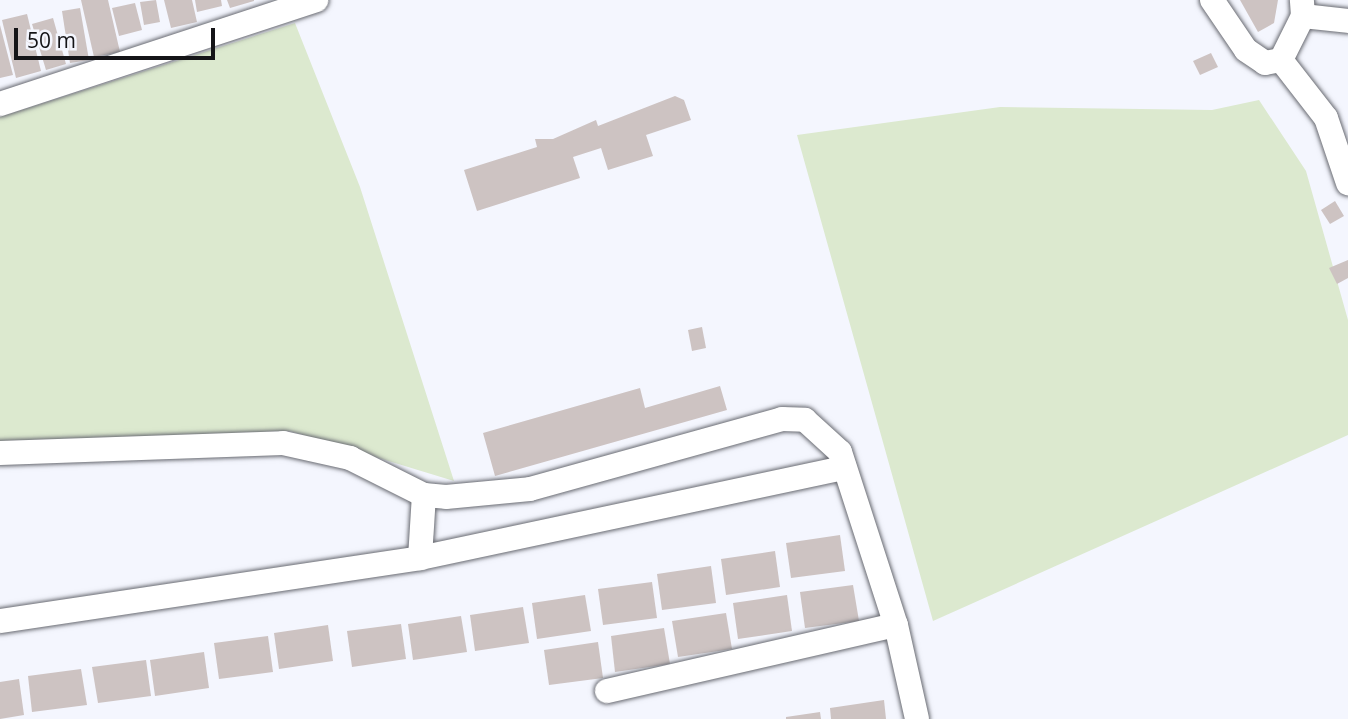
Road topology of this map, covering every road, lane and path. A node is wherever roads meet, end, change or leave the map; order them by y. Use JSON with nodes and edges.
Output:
{"nodes":[{"id":1,"x":1212,"y":0,"type":"edge"},
{"id":2,"x":310,"y":1,"type":"edge"},
{"id":3,"x":1302,"y":8,"type":"edge"},
{"id":4,"x":1348,"y":21,"type":"edge"},
{"id":5,"x":1281,"y":60,"type":"junction"},
{"id":6,"x":0,"y":104,"type":"edge"},
{"id":7,"x":1348,"y":183,"type":"edge"},
{"id":8,"x":0,"y":453,"type":"edge"},
{"id":9,"x":845,"y":468,"type":"junction"},
{"id":10,"x":424,"y":495,"type":"junction"},
{"id":11,"x":420,"y":558,"type":"junction"},
{"id":12,"x":0,"y":621,"type":"edge"},
{"id":13,"x":896,"y":625,"type":"junction"},
{"id":14,"x":607,"y":691,"type":"dead end"},
{"id":15,"x":917,"y":719,"type":"edge"}],
"edges":[{"from":1,"to":5,"type":"street"},
{"from":2,"to":6,"type":"street"},
{"from":3,"to":4,"type":"street"},
{"from":3,"to":5,"type":"street"},
{"from":5,"to":7,"type":"street"},
{"from":8,"to":10,"type":"street"},
{"from":9,"to":10,"type":"street"},
{"from":9,"to":11,"type":"street"},
{"from":9,"to":13,"type":"street"},
{"from":10,"to":11,"type":"street"},
{"from":11,"to":12,"type":"street"},
{"from":13,"to":14,"type":"street"},
{"from":13,"to":15,"type":"street"}]}
